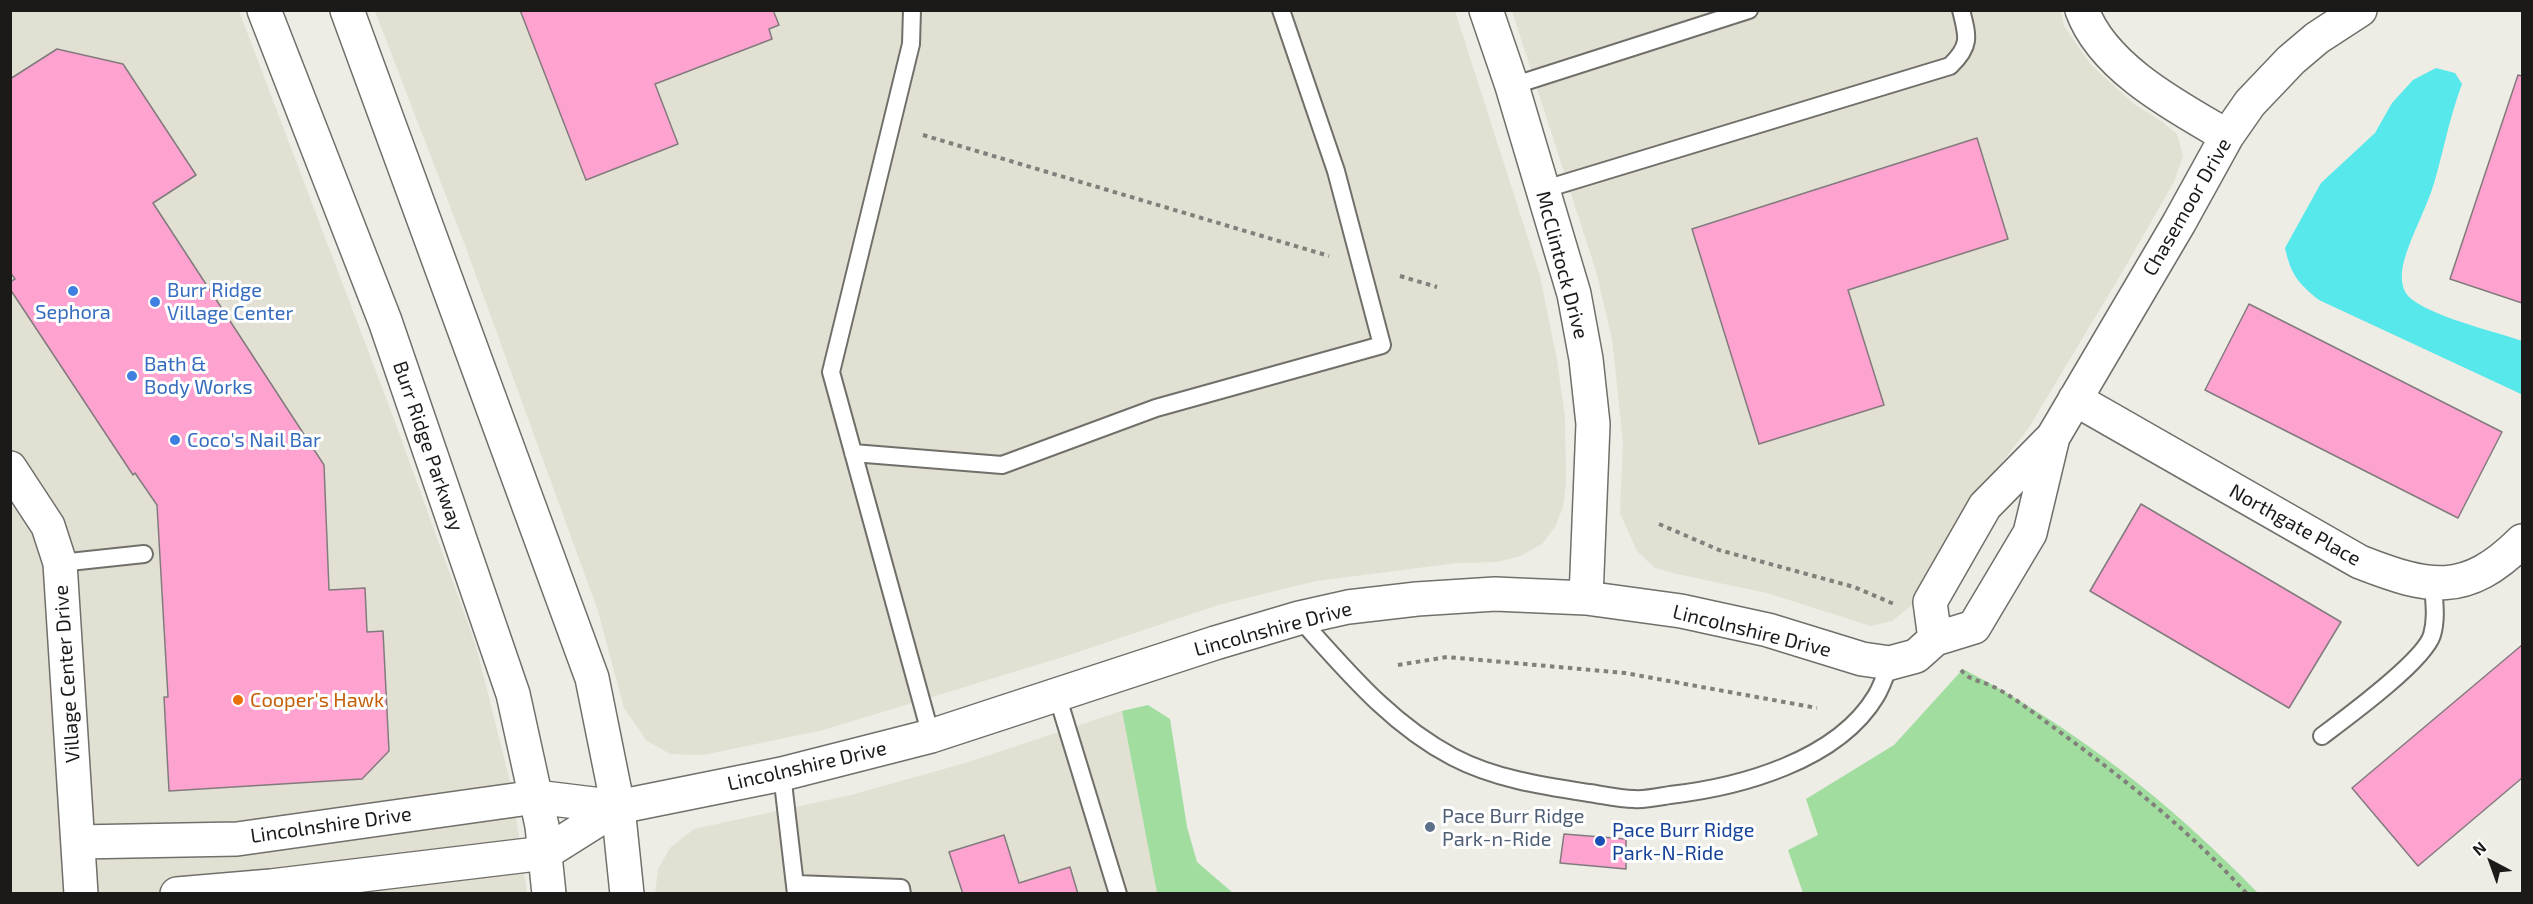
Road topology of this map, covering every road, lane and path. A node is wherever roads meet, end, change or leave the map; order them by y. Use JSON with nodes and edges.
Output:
{"nodes":[{"id":1,"x":264,"y":10,"type":"edge"},
{"id":2,"x":347,"y":10,"type":"edge"},
{"id":3,"x":912,"y":10,"type":"edge"},
{"id":4,"x":1281,"y":10,"type":"edge"},
{"id":5,"x":1486,"y":10,"type":"edge"},
{"id":6,"x":1749,"y":10,"type":"edge"},
{"id":7,"x":1961,"y":10,"type":"edge"},
{"id":8,"x":2082,"y":10,"type":"edge"},
{"id":9,"x":2360,"y":10,"type":"edge"},
{"id":10,"x":1512,"y":86,"type":"junction"},
{"id":11,"x":923,"y":135,"type":"dead end"},
{"id":12,"x":2227,"y":136,"type":"junction"},
{"id":13,"x":1542,"y":190,"type":"junction"},
{"id":14,"x":1330,"y":256,"type":"dead end"},
{"id":15,"x":1400,"y":276,"type":"dead end"},
{"id":16,"x":1437,"y":287,"type":"dead end"},
{"id":17,"x":2074,"y":399,"type":"junction"},
{"id":18,"x":2053,"y":437,"type":"junction"},
{"id":19,"x":853,"y":453,"type":"junction"},
{"id":20,"x":10,"y":468,"type":"edge"},
{"id":21,"x":1659,"y":524,"type":"dead end"},
{"id":22,"x":2523,"y":541,"type":"edge"},
{"id":23,"x":144,"y":554,"type":"dead end"},
{"id":24,"x":60,"y":562,"type":"junction"},
{"id":25,"x":2433,"y":584,"type":"junction"},
{"id":26,"x":1586,"y":598,"type":"junction"},
{"id":27,"x":1299,"y":618,"type":"junction"},
{"id":28,"x":1935,"y":639,"type":"junction"},
{"id":29,"x":1890,"y":663,"type":"junction"},
{"id":30,"x":1398,"y":665,"type":"dead end"},
{"id":31,"x":1057,"y":695,"type":"junction"},
{"id":32,"x":1817,"y":708,"type":"dead end"},
{"id":33,"x":931,"y":736,"type":"junction"},
{"id":34,"x":2322,"y":736,"type":"dead end"},
{"id":35,"x":782,"y":774,"type":"junction"},
{"id":36,"x":536,"y":797,"type":"junction"},
{"id":37,"x":618,"y":807,"type":"junction"},
{"id":38,"x":78,"y":842,"type":"junction"},
{"id":39,"x":545,"y":853,"type":"junction"},
{"id":40,"x":796,"y":889,"type":"edge"},
{"id":41,"x":81,"y":894,"type":"edge"},
{"id":42,"x":177,"y":894,"type":"edge"},
{"id":43,"x":549,"y":894,"type":"edge"},
{"id":44,"x":627,"y":894,"type":"edge"},
{"id":45,"x":902,"y":894,"type":"edge"},
{"id":46,"x":1118,"y":894,"type":"edge"},
{"id":47,"x":2247,"y":894,"type":"edge"}],
"edges":[{"from":1,"to":36,"type":"street","name":"Burr Ridge Parkway"},
{"from":2,"to":37,"type":"street"},
{"from":3,"to":19,"type":"lane"},
{"from":4,"to":19,"type":"lane"},
{"from":5,"to":10,"type":"street","name":"McClintock Drive"},
{"from":6,"to":10,"type":"lane"},
{"from":7,"to":13,"type":"lane"},
{"from":8,"to":12,"type":"street"},
{"from":9,"to":12,"type":"street","name":"Chasemoor Drive"},
{"from":10,"to":13,"type":"street","name":"McClintock Drive"},
{"from":11,"to":14,"type":"path"},
{"from":12,"to":17,"type":"street","name":"Chasemoor Drive"},
{"from":13,"to":26,"type":"street","name":"McClintock Drive"},
{"from":15,"to":16,"type":"path"},
{"from":17,"to":18,"type":"street","name":"Chasemoor Drive"},
{"from":17,"to":25,"type":"street","name":"Northgate Place"},
{"from":18,"to":28,"type":"street","name":"Chasemoor Drive"},
{"from":18,"to":28,"type":"street","name":"Chasemoor Drive"},
{"from":19,"to":33,"type":"lane"},
{"from":20,"to":24,"type":"street","name":"Village Center Drive"},
{"from":21,"to":28,"type":"path"},
{"from":22,"to":25,"type":"street","name":"Northgate Place"},
{"from":23,"to":24,"type":"lane"},
{"from":24,"to":38,"type":"street","name":"Village Center Drive"},
{"from":25,"to":34,"type":"lane"},
{"from":26,"to":27,"type":"street","name":"Lincolnshire Drive"},
{"from":26,"to":29,"type":"street","name":"Lincolnshire Drive"},
{"from":27,"to":29,"type":"lane"},
{"from":27,"to":31,"type":"street","name":"Lincolnshire Drive"},
{"from":28,"to":29,"type":"street","name":"Lincolnshire Drive"},
{"from":28,"to":47,"type":"path"},
{"from":30,"to":32,"type":"path"},
{"from":31,"to":33,"type":"street","name":"Lincolnshire Drive"},
{"from":31,"to":46,"type":"lane"},
{"from":33,"to":35,"type":"street","name":"Lincolnshire Drive"},
{"from":35,"to":37,"type":"street","name":"Lincolnshire Drive"},
{"from":35,"to":40,"type":"lane"},
{"from":36,"to":37,"type":"street","name":"Lincolnshire Drive"},
{"from":36,"to":38,"type":"street","name":"Lincolnshire Drive"},
{"from":36,"to":39,"type":"street","name":"Burr Ridge Parkway"},
{"from":37,"to":39,"type":"street","name":"Lincolnshire Drive"},
{"from":37,"to":44,"type":"street"},
{"from":38,"to":41,"type":"street","name":"Village Center Drive"},
{"from":39,"to":42,"type":"street","name":"Lincolnshire Drive"},
{"from":39,"to":43,"type":"street","name":"Burr Ridge Parkway"},
{"from":40,"to":45,"type":"lane"}]}
